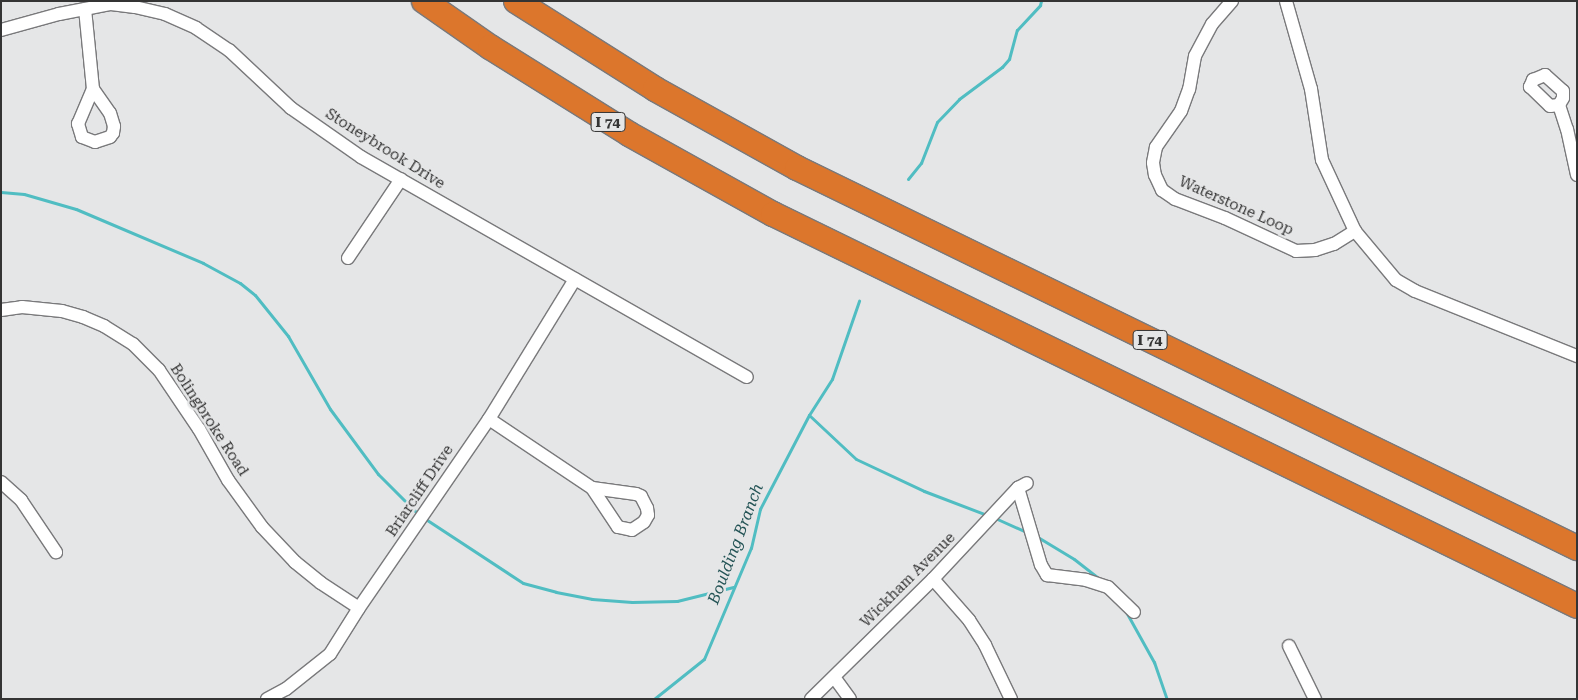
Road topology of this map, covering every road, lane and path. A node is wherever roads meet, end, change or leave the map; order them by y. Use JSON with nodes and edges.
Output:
{"nodes":[{"id":1,"x":424,"y":1,"type":"edge"},
{"id":2,"x":516,"y":1,"type":"edge"},
{"id":3,"x":1232,"y":1,"type":"edge"},
{"id":4,"x":1286,"y":1,"type":"edge"},
{"id":5,"x":85,"y":9,"type":"junction"},
{"id":6,"x":1,"y":30,"type":"edge"},
{"id":7,"x":93,"y":89,"type":"dead end"},
{"id":8,"x":1559,"y":105,"type":"dead end"},
{"id":9,"x":1577,"y":175,"type":"edge"},
{"id":10,"x":401,"y":179,"type":"junction"},
{"id":11,"x":1355,"y":231,"type":"junction"},
{"id":12,"x":348,"y":258,"type":"dead end"},
{"id":13,"x":575,"y":280,"type":"junction"},
{"id":14,"x":1,"y":310,"type":"edge"},
{"id":15,"x":1577,"y":356,"type":"edge"},
{"id":16,"x":747,"y":377,"type":"dead end"},
{"id":17,"x":489,"y":419,"type":"junction"},
{"id":18,"x":1,"y":482,"type":"edge"},
{"id":19,"x":592,"y":488,"type":"dead end"},
{"id":20,"x":1577,"y":548,"type":"edge"},
{"id":21,"x":56,"y":552,"type":"dead end"},
{"id":22,"x":933,"y":579,"type":"junction"},
{"id":23,"x":1577,"y":606,"type":"edge"},
{"id":24,"x":359,"y":608,"type":"junction"},
{"id":25,"x":1134,"y":612,"type":"dead end"},
{"id":26,"x":1289,"y":646,"type":"dead end"},
{"id":27,"x":834,"y":677,"type":"junction"},
{"id":28,"x":267,"y":699,"type":"edge"},
{"id":29,"x":811,"y":699,"type":"edge"},
{"id":30,"x":850,"y":699,"type":"edge"},
{"id":31,"x":1011,"y":699,"type":"edge"},
{"id":32,"x":1316,"y":699,"type":"edge"}],
"edges":[{"from":1,"to":23,"type":"highway","number":"I 74"},
{"from":2,"to":20,"type":"highway","number":"I 74"},
{"from":3,"to":11,"type":"street","name":"Waterstone Loop"},
{"from":4,"to":11,"type":"street"},
{"from":5,"to":6,"type":"street","name":"Stoneybrook Drive"},
{"from":5,"to":7,"type":"street"},
{"from":5,"to":10,"type":"street","name":"Stoneybrook Drive"},
{"from":8,"to":9,"type":"street"},
{"from":10,"to":12,"type":"street"},
{"from":10,"to":13,"type":"street","name":"Stoneybrook Drive"},
{"from":11,"to":15,"type":"street"},
{"from":13,"to":16,"type":"street","name":"Stoneybrook Drive"},
{"from":13,"to":17,"type":"street","name":"Briarcliff Drive"},
{"from":14,"to":24,"type":"street","name":"Bolingbroke Road"},
{"from":17,"to":19,"type":"street"},
{"from":17,"to":24,"type":"street","name":"Briarcliff Drive"},
{"from":18,"to":21,"type":"street"},
{"from":22,"to":25,"type":"street","name":"Wickham Avenue"},
{"from":22,"to":27,"type":"street","name":"Wickham Avenue"},
{"from":22,"to":31,"type":"street"},
{"from":24,"to":28,"type":"street","name":"Briarcliff Drive"},
{"from":26,"to":32,"type":"street"},
{"from":27,"to":29,"type":"street","name":"Wickham Avenue"},
{"from":27,"to":30,"type":"street"}]}
